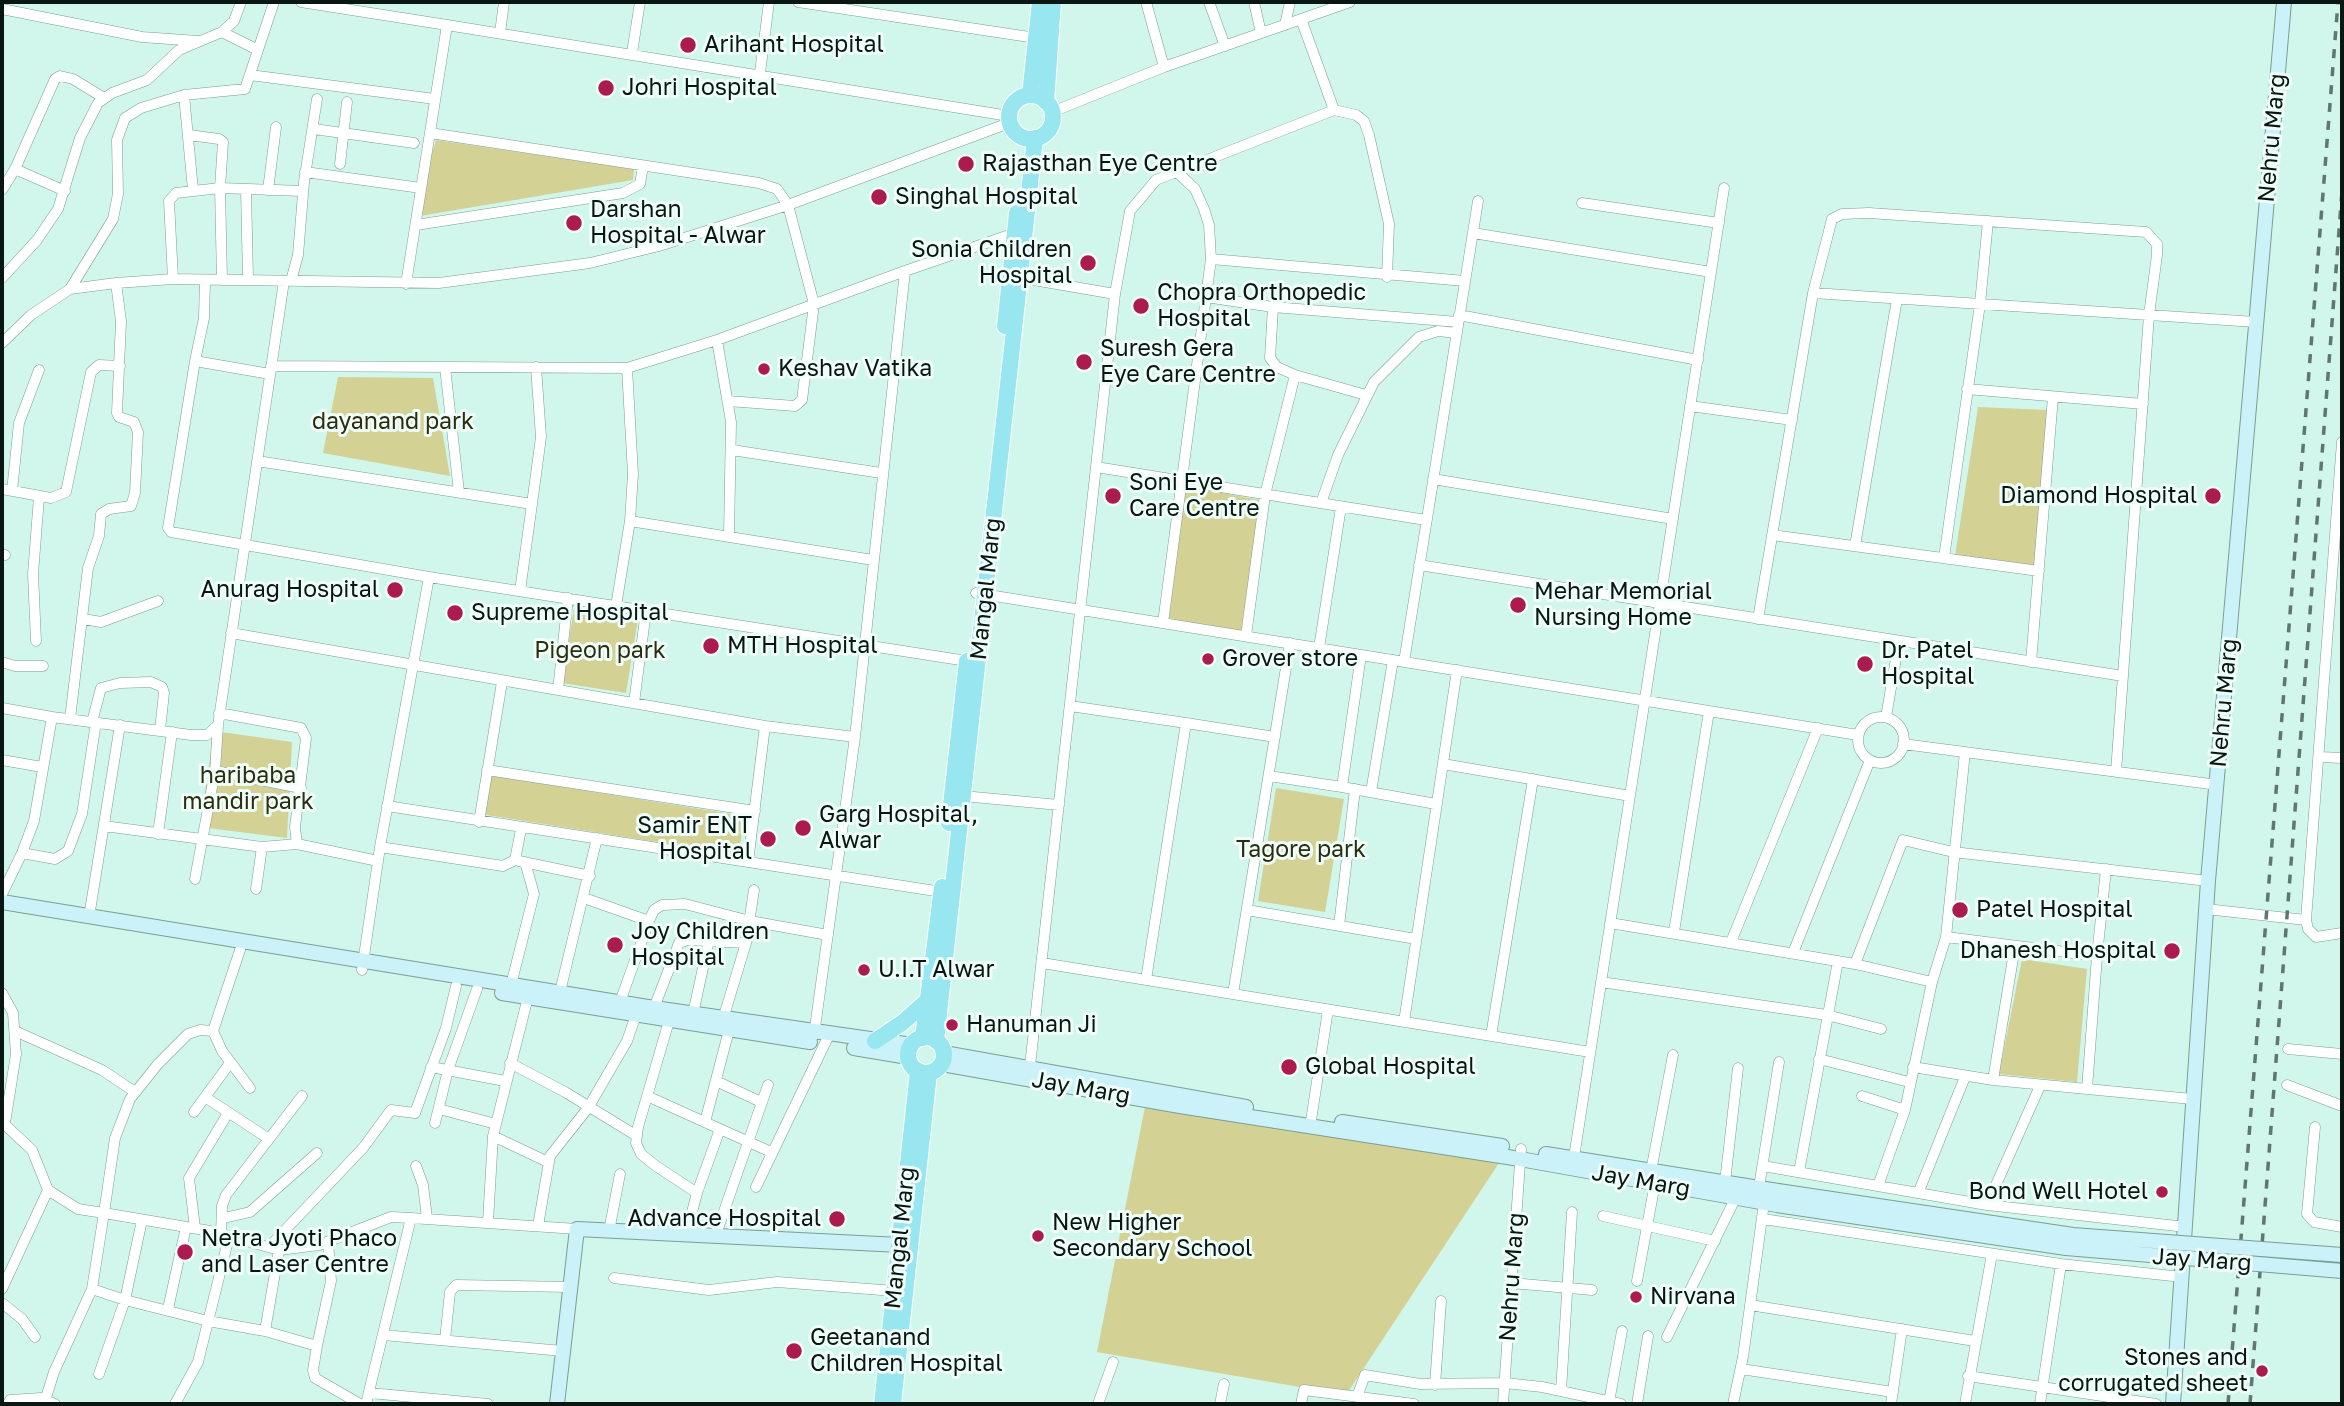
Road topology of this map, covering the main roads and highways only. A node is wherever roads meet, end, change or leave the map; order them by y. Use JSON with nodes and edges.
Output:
{"nodes":[{"id":1,"x":1040,"y":2,"type":"edge"},
{"id":2,"x":1053,"y":2,"type":"edge"},
{"id":3,"x":2284,"y":2,"type":"edge"},
{"id":4,"x":1030,"y":95,"type":"junction"},
{"id":5,"x":1049,"y":107,"type":"junction"},
{"id":6,"x":1030,"y":138,"type":"junction"},
{"id":7,"x":981,"y":593,"type":"junction"},
{"id":8,"x":958,"y":795,"type":"junction"},
{"id":9,"x":2,"y":902,"type":"edge"},
{"id":10,"x":2,"y":911,"type":"edge"},
{"id":11,"x":363,"y":966,"type":"junction"},
{"id":12,"x":928,"y":1000,"type":"junction"},
{"id":13,"x":726,"y":1024,"type":"junction"},
{"id":14,"x":820,"y":1039,"type":"junction"},
{"id":15,"x":875,"y":1041,"type":"junction"},
{"id":16,"x":927,"y":1055,"type":"junction"},
{"id":17,"x":1311,"y":1122,"type":"junction"},
{"id":18,"x":1653,"y":1177,"type":"junction"},
{"id":19,"x":1773,"y":1200,"type":"junction"},
{"id":20,"x":900,"y":1245,"type":"junction"},
{"id":21,"x":2342,"y":1255,"type":"edge"},
{"id":22,"x":2342,"y":1270,"type":"edge"},
{"id":23,"x":557,"y":1404,"type":"edge"},
{"id":24,"x":882,"y":1404,"type":"edge"},
{"id":25,"x":893,"y":1404,"type":"edge"},
{"id":26,"x":2173,"y":1404,"type":"edge"}],
"edges":[{"from":1,"to":4,"type":"main road"},
{"from":2,"to":5,"type":"main road"},
{"from":3,"to":26,"type":"main road","name":"Nehru Marg"},
{"from":4,"to":5,"type":"main road"},
{"from":4,"to":6,"type":"main road"},
{"from":5,"to":6,"type":"main road"},
{"from":6,"to":7,"type":"main road","name":"Mangal Marg"},
{"from":6,"to":7,"type":"main road","name":"Mangal Marg"},
{"from":7,"to":8,"type":"main road","name":"Mangal Marg"},
{"from":7,"to":8,"type":"main road","name":"Mangal Marg"},
{"from":8,"to":12,"type":"main road","name":"Mangal Marg"},
{"from":8,"to":16,"type":"main road","name":"Mangal Marg"},
{"from":9,"to":11,"type":"main road"},
{"from":10,"to":11,"type":"main road"},
{"from":11,"to":13,"type":"main road"},
{"from":11,"to":13,"type":"main road"},
{"from":12,"to":15,"type":"main road"},
{"from":12,"to":16,"type":"main road","name":"Mangal Marg"},
{"from":13,"to":14,"type":"main road"},
{"from":14,"to":15,"type":"main road"},
{"from":14,"to":16,"type":"main road"},
{"from":15,"to":16,"type":"main road"},
{"from":16,"to":17,"type":"main road","name":"Jay Marg"},
{"from":16,"to":17,"type":"main road","name":"Jay Marg"},
{"from":16,"to":20,"type":"main road","name":"Mangal Marg"},
{"from":16,"to":25,"type":"main road","name":"Mangal Marg"},
{"from":17,"to":18,"type":"main road","name":"Jay Marg"},
{"from":18,"to":19,"type":"main road","name":"Jay Marg"},
{"from":18,"to":19,"type":"main road","name":"Jay Marg"},
{"from":19,"to":21,"type":"main road","name":"Jay Marg","bridge":true},
{"from":19,"to":22,"type":"main road","name":"Jay Marg","bridge":true},
{"from":20,"to":23,"type":"main road"},
{"from":20,"to":24,"type":"main road","name":"Mangal Marg"}]}
